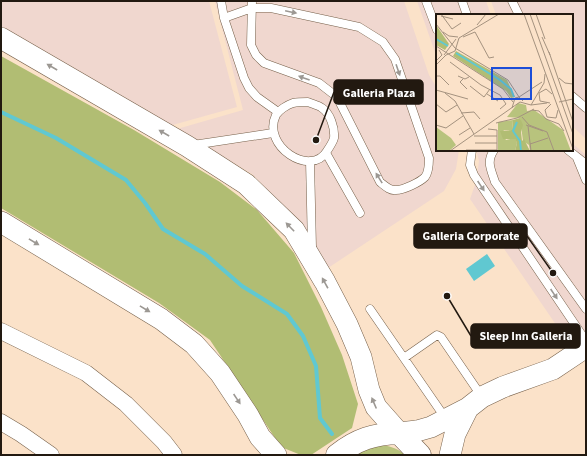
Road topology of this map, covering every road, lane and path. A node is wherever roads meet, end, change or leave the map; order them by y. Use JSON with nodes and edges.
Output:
{"nodes":[{"id":1,"x":220,"y":1,"type":"edge"},
{"id":2,"x":426,"y":1,"type":"edge"},
{"id":3,"x":462,"y":1,"type":"edge"},
{"id":4,"x":512,"y":1,"type":"edge"},
{"id":5,"x":252,"y":5,"type":"edge"},
{"id":6,"x":467,"y":14,"type":"edge"},
{"id":7,"x":518,"y":14,"type":"edge"},
{"id":8,"x":224,"y":18,"type":"junction"},
{"id":9,"x":436,"y":27,"type":"edge"},
{"id":10,"x":1,"y":38,"type":"edge"},
{"id":11,"x":573,"y":97,"type":"edge"},
{"id":12,"x":586,"y":108,"type":"edge"},
{"id":13,"x":278,"y":112,"type":"junction"},
{"id":14,"x":273,"y":133,"type":"junction"},
{"id":15,"x":187,"y":146,"type":"junction"},
{"id":16,"x":472,"y":151,"type":"edge"},
{"id":17,"x":493,"y":151,"type":"edge"},
{"id":18,"x":569,"y":151,"type":"edge"},
{"id":19,"x":326,"y":153,"type":"junction"},
{"id":20,"x":577,"y":158,"type":"junction"},
{"id":21,"x":310,"y":161,"type":"junction"},
{"id":22,"x":586,"y":164,"type":"edge"},
{"id":23,"x":586,"y":180,"type":"edge"},
{"id":24,"x":360,"y":213,"type":"dead end"},
{"id":25,"x":1,"y":222,"type":"edge"},
{"id":26,"x":312,"y":259,"type":"junction"},
{"id":27,"x":370,"y":309,"type":"dead end"},
{"id":28,"x":586,"y":309,"type":"edge"},
{"id":29,"x":1,"y":331,"type":"edge"},
{"id":30,"x":586,"y":341,"type":"edge"},
{"id":31,"x":586,"y":347,"type":"edge"},
{"id":32,"x":404,"y":358,"type":"junction"},
{"id":33,"x":475,"y":403,"type":"junction"},
{"id":34,"x":446,"y":419,"type":"junction"},
{"id":35,"x":1,"y":422,"type":"edge"},
{"id":36,"x":399,"y":433,"type":"junction"},
{"id":37,"x":51,"y":455,"type":"edge"},
{"id":38,"x":174,"y":455,"type":"edge"},
{"id":39,"x":276,"y":455,"type":"edge"},
{"id":40,"x":337,"y":455,"type":"edge"},
{"id":41,"x":420,"y":455,"type":"edge"},
{"id":42,"x":450,"y":455,"type":"edge"}],
"edges":[{"from":1,"to":8,"type":"lane"},
{"from":2,"to":9,"type":"lane"},
{"from":3,"to":6,"type":"lane"},
{"from":4,"to":7,"type":"lane"},
{"from":5,"to":5,"type":"lane","one_way":true},
{"from":5,"to":8,"type":"lane"},
{"from":8,"to":13,"type":"lane"},
{"from":15,"to":10,"type":"street","one_way":true},
{"from":11,"to":12,"type":"lane"},
{"from":13,"to":14,"type":"lane"},
{"from":13,"to":19,"type":"lane"},
{"from":14,"to":15,"type":"lane"},
{"from":14,"to":21,"type":"lane"},
{"from":26,"to":15,"type":"street","one_way":true},
{"from":16,"to":30,"type":"lane","one_way":true},
{"from":17,"to":28,"type":"lane"},
{"from":18,"to":20,"type":"lane"},
{"from":19,"to":21,"type":"lane"},
{"from":19,"to":24,"type":"lane"},
{"from":20,"to":22,"type":"lane"},
{"from":20,"to":23,"type":"lane"},
{"from":21,"to":26,"type":"lane"},
{"from":25,"to":39,"type":"street","one_way":true},
{"from":36,"to":26,"type":"street","one_way":true},
{"from":27,"to":32,"type":"lane"},
{"from":29,"to":38,"type":"street"},
{"from":31,"to":33,"type":"street"},
{"from":32,"to":33,"type":"lane"},
{"from":32,"to":34,"type":"lane"},
{"from":33,"to":34,"type":"street"},
{"from":33,"to":42,"type":"street"},
{"from":34,"to":36,"type":"street"},
{"from":35,"to":37,"type":"street"},
{"from":36,"to":40,"type":"main road"},
{"from":36,"to":41,"type":"main road"}]}
